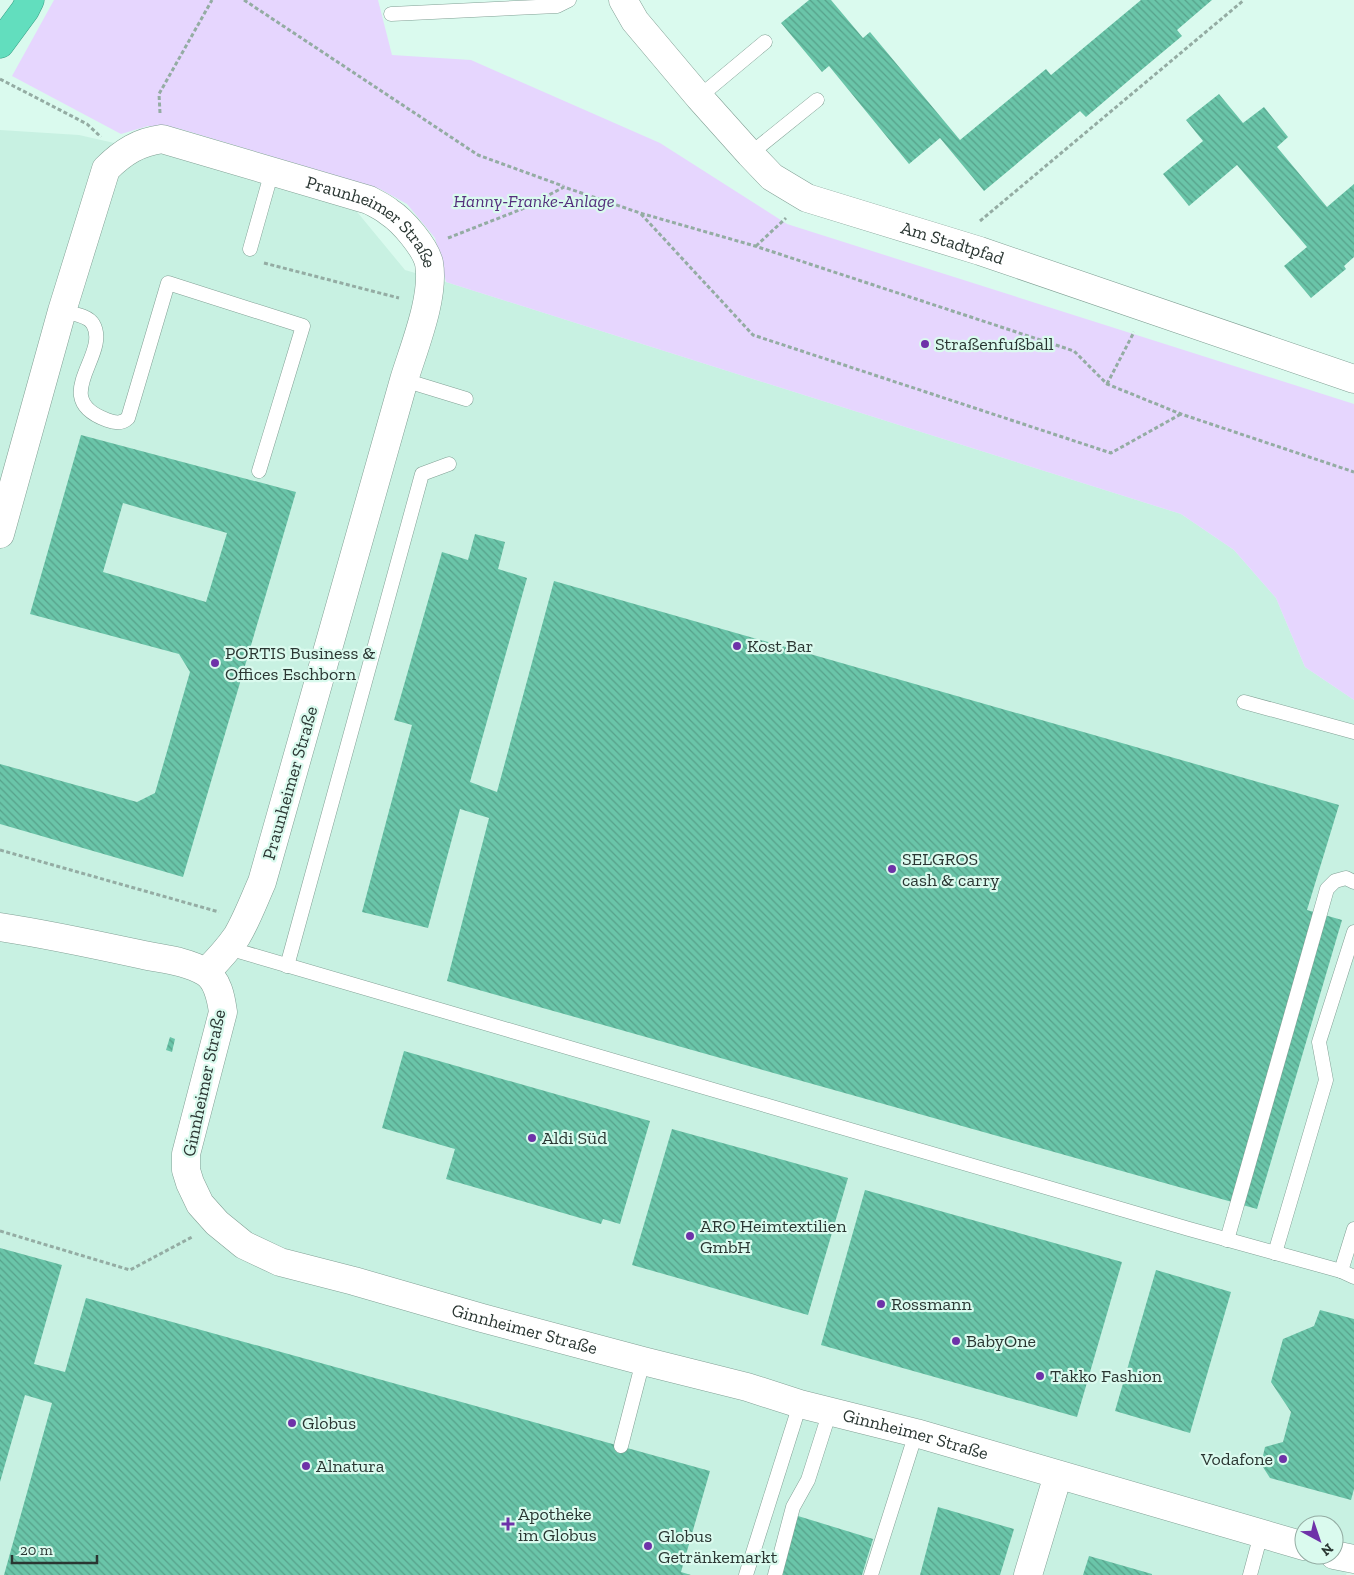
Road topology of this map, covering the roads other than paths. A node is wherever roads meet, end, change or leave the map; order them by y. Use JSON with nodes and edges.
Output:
{"nodes":[{"id":1,"x":30,"y":0,"type":"edge"},
{"id":2,"x":569,"y":0,"type":"edge"},
{"id":3,"x":623,"y":0,"type":"edge"},
{"id":4,"x":391,"y":14,"type":"dead end"},
{"id":5,"x":765,"y":42,"type":"dead end"},
{"id":6,"x":0,"y":44,"type":"edge"},
{"id":7,"x":699,"y":97,"type":"junction"},
{"id":8,"x":817,"y":100,"type":"dead end"},
{"id":9,"x":750,"y":154,"type":"junction"},
{"id":10,"x":272,"y":172,"type":"junction"},
{"id":11,"x":250,"y":249,"type":"road end"},
{"id":12,"x":62,"y":311,"type":"junction"},
{"id":13,"x":1354,"y":379,"type":"edge"},
{"id":14,"x":404,"y":380,"type":"junction"},
{"id":15,"x":466,"y":399,"type":"dead end"},
{"id":16,"x":449,"y":464,"type":"dead end"},
{"id":17,"x":259,"y":471,"type":"dead end"},
{"id":18,"x":0,"y":534,"type":"edge"},
{"id":19,"x":1244,"y":702,"type":"dead end"},
{"id":20,"x":1354,"y":732,"type":"edge"},
{"id":21,"x":1354,"y":882,"type":"edge"},
{"id":22,"x":0,"y":927,"type":"edge"},
{"id":23,"x":1354,"y":932,"type":"edge"},
{"id":24,"x":228,"y":948,"type":"junction"},
{"id":25,"x":287,"y":966,"type":"junction"},
{"id":26,"x":206,"y":972,"type":"junction"},
{"id":27,"x":1354,"y":1229,"type":"edge"},
{"id":28,"x":1227,"y":1240,"type":"junction"},
{"id":29,"x":1275,"y":1253,"type":"junction"},
{"id":30,"x":1341,"y":1271,"type":"junction"},
{"id":31,"x":1354,"y":1276,"type":"edge"},
{"id":32,"x":643,"y":1361,"type":"junction"},
{"id":33,"x":800,"y":1404,"type":"junction"},
{"id":34,"x":830,"y":1411,"type":"junction"},
{"id":35,"x":916,"y":1433,"type":"junction"},
{"id":36,"x":621,"y":1446,"type":"dead end"},
{"id":37,"x":1058,"y":1475,"type":"junction"},
{"id":38,"x":1261,"y":1534,"type":"junction"},
{"id":39,"x":1294,"y":1543,"type":"edge"},
{"id":40,"x":746,"y":1575,"type":"edge"},
{"id":41,"x":775,"y":1575,"type":"edge"},
{"id":42,"x":871,"y":1575,"type":"edge"},
{"id":43,"x":1028,"y":1575,"type":"edge"},
{"id":44,"x":1250,"y":1575,"type":"edge"}],
"edges":[{"from":1,"to":6,"type":"highway"},
{"from":2,"to":4,"type":"lane"},
{"from":3,"to":7,"type":"street","name":"Am Stadtpfad"},
{"from":5,"to":7,"type":"lane"},
{"from":7,"to":9,"type":"street","name":"Am Stadtpfad"},
{"from":8,"to":9,"type":"lane"},
{"from":9,"to":13,"type":"street","name":"Am Stadtpfad"},
{"from":10,"to":11,"type":"lane"},
{"from":10,"to":12,"type":"street","name":"Praunheimer Straße"},
{"from":10,"to":14,"type":"street","name":"Praunheimer Straße"},
{"from":12,"to":17,"type":"lane"},
{"from":12,"to":18,"type":"street"},
{"from":14,"to":15,"type":"lane"},
{"from":14,"to":24,"type":"street","name":"Praunheimer Straße"},
{"from":16,"to":25,"type":"lane"},
{"from":19,"to":20,"type":"lane"},
{"from":21,"to":28,"type":"lane"},
{"from":22,"to":26,"type":"street"},
{"from":23,"to":29,"type":"lane"},
{"from":24,"to":25,"type":"lane"},
{"from":24,"to":26,"type":"street","name":"Praunheimer Straße"},
{"from":25,"to":28,"type":"lane"},
{"from":26,"to":32,"type":"street","name":"Ginnheimer Straße"},
{"from":27,"to":30,"type":"lane"},
{"from":28,"to":29,"type":"lane"},
{"from":29,"to":30,"type":"lane"},
{"from":30,"to":31,"type":"lane"},
{"from":32,"to":33,"type":"street","name":"Ginnheimer Straße"},
{"from":32,"to":36,"type":"lane"},
{"from":33,"to":34,"type":"street","name":"Ginnheimer Straße"},
{"from":33,"to":40,"type":"lane"},
{"from":34,"to":35,"type":"street","name":"Ginnheimer Straße"},
{"from":34,"to":41,"type":"lane"},
{"from":35,"to":37,"type":"street","name":"Ginnheimer Straße"},
{"from":35,"to":42,"type":"lane"},
{"from":37,"to":38,"type":"street","name":"Ginnheimer Straße"},
{"from":37,"to":43,"type":"street"},
{"from":38,"to":39,"type":"street","name":"Ginnheimer Straße"},
{"from":38,"to":44,"type":"lane"}]}
